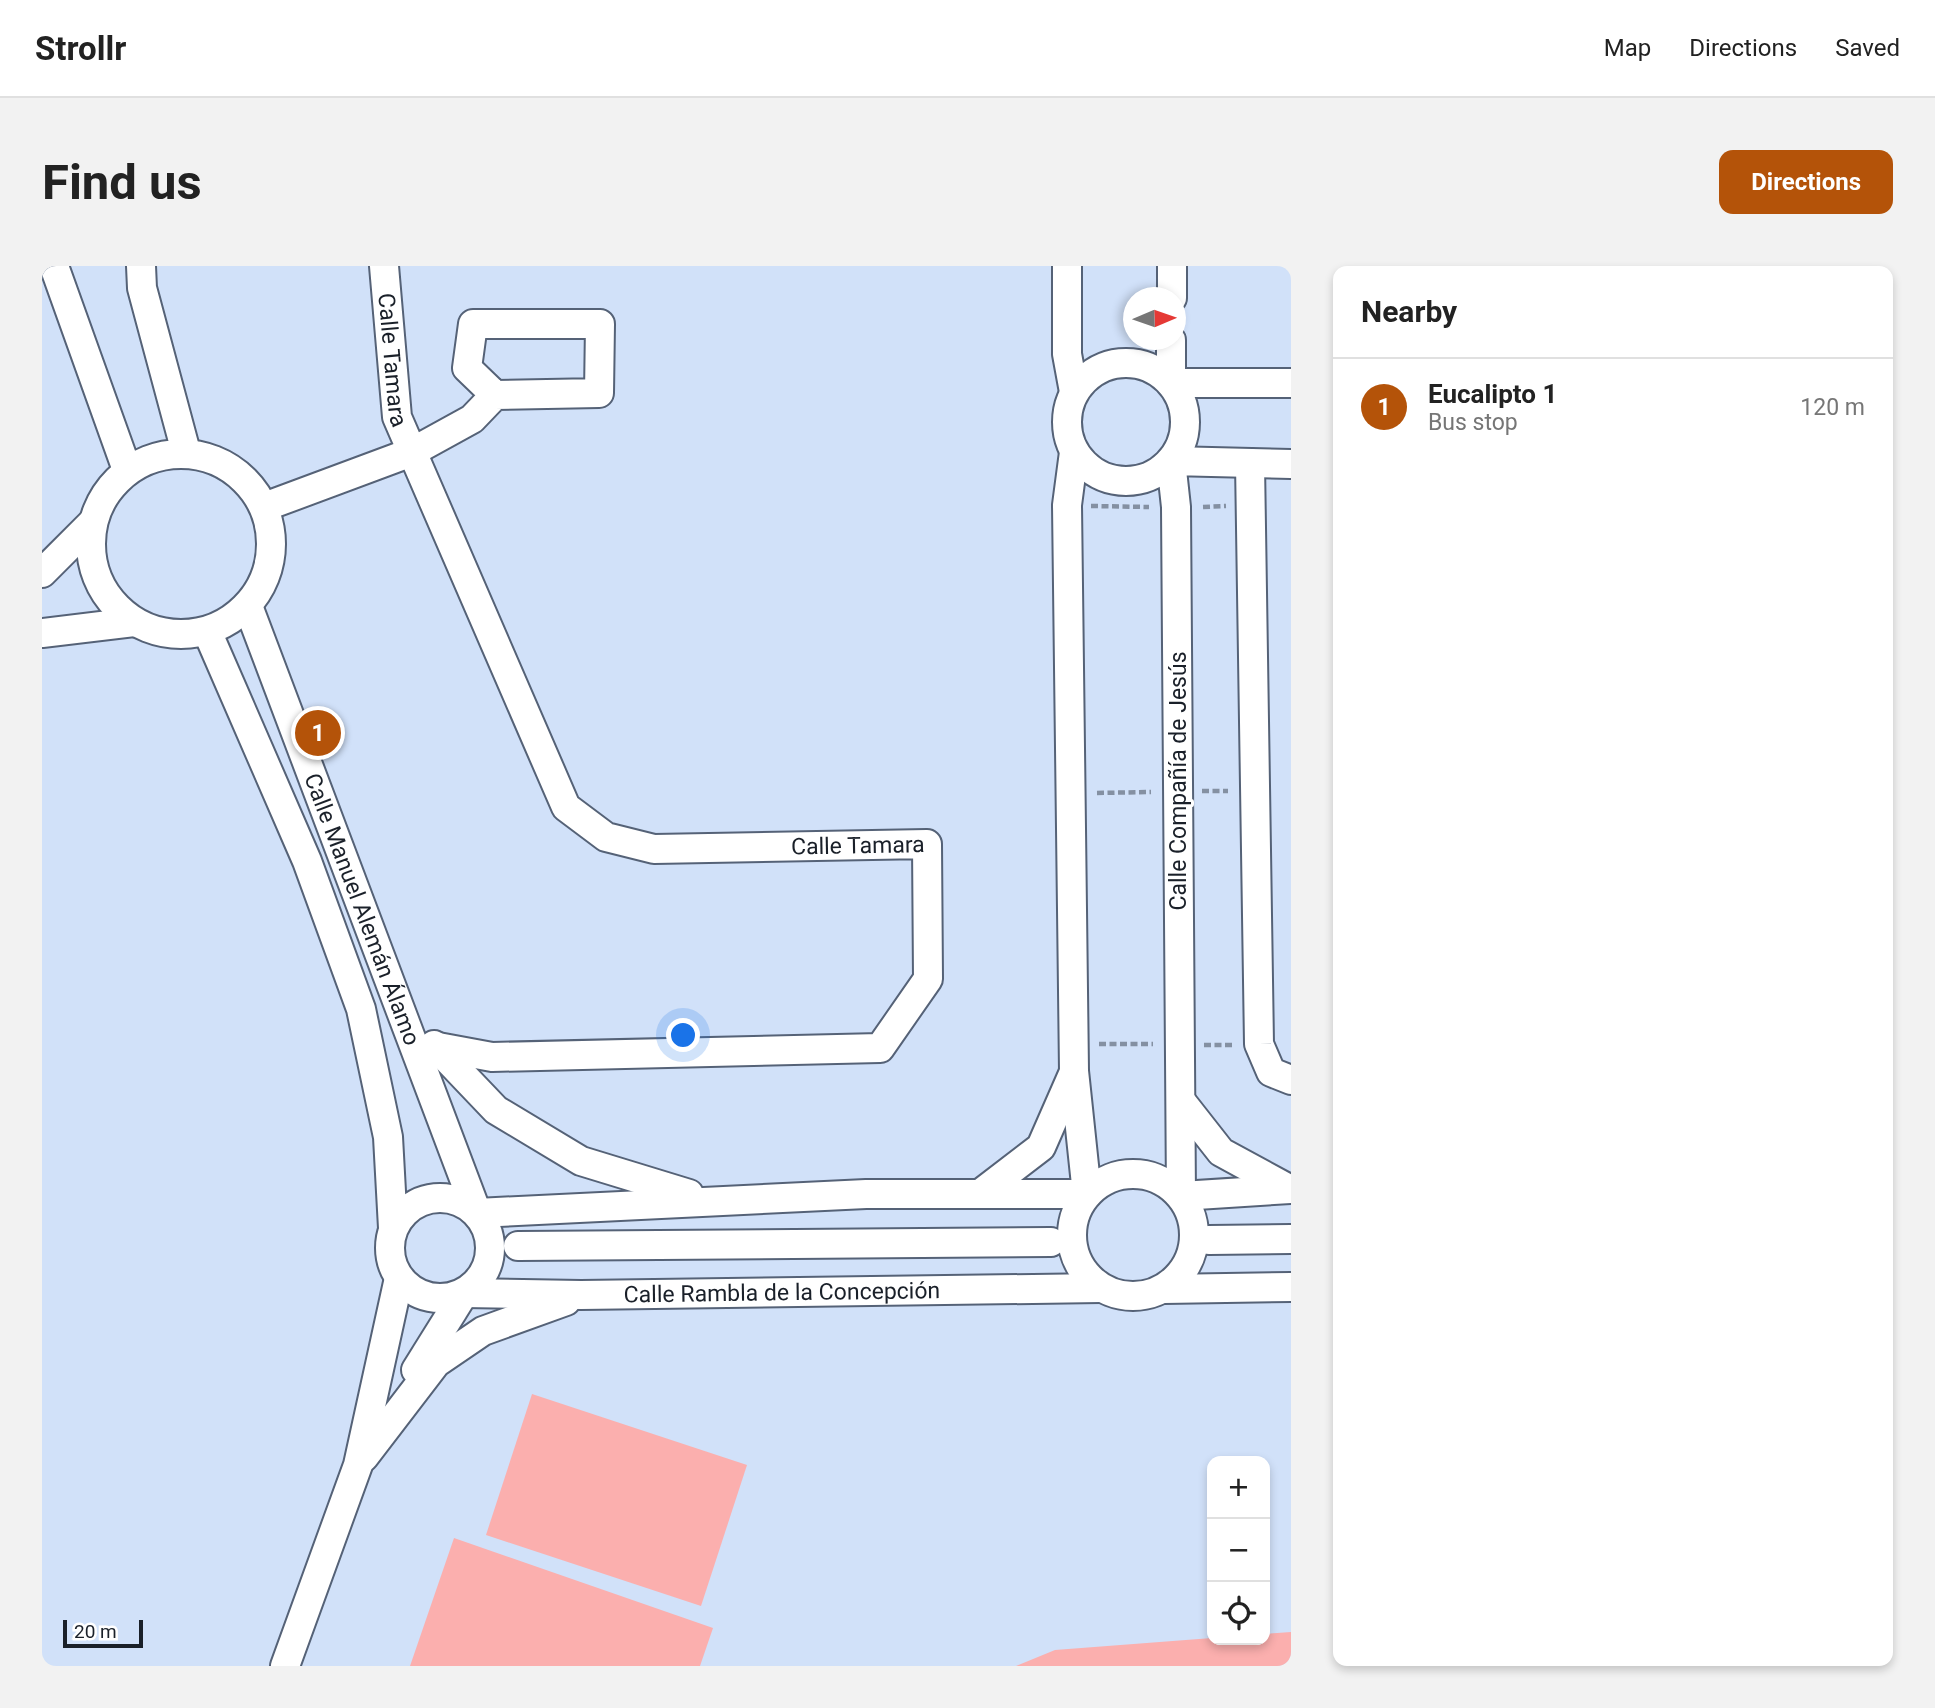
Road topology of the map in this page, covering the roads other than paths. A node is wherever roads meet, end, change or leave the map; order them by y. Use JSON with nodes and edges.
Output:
{"nodes":[{"id":1,"x":54,"y":266,"type":"edge"},
{"id":2,"x":141,"y":266,"type":"edge"},
{"id":3,"x":384,"y":266,"type":"edge"},
{"id":4,"x":1067,"y":266,"type":"edge"},
{"id":5,"x":1172,"y":266,"type":"edge"},
{"id":6,"x":1171,"y":287,"type":"edge"},
{"id":7,"x":1171,"y":350,"type":"edge"},
{"id":8,"x":1171,"y":383,"type":"junction"},
{"id":9,"x":1291,"y":383,"type":"edge"},
{"id":10,"x":1074,"y":391,"type":"junction"},
{"id":11,"x":495,"y":395,"type":"junction"},
{"id":12,"x":186,"y":452,"type":"junction"},
{"id":13,"x":412,"y":452,"type":"junction"},
{"id":14,"x":1074,"y":452,"type":"junction"},
{"id":15,"x":1171,"y":461,"type":"junction"},
{"id":16,"x":1250,"y":463,"type":"junction"},
{"id":17,"x":1291,"y":464,"type":"edge"},
{"id":18,"x":127,"y":470,"type":"junction"},
{"id":19,"x":264,"y":507,"type":"junction"},
{"id":20,"x":93,"y":522,"type":"junction"},
{"id":21,"x":42,"y":572,"type":"edge"},
{"id":22,"x":247,"y":606,"type":"junction"},
{"id":23,"x":134,"y":622,"type":"junction"},
{"id":24,"x":207,"y":631,"type":"junction"},
{"id":25,"x":42,"y":633,"type":"edge"},
{"id":26,"x":405,"y":1025,"type":"junction"},
{"id":27,"x":438,"y":1047,"type":"junction"},
{"id":28,"x":1074,"y":1071,"type":"junction"},
{"id":29,"x":1281,"y":1076,"type":"edge"},
{"id":30,"x":1181,"y":1101,"type":"junction"},
{"id":31,"x":1290,"y":1189,"type":"edge"},
{"id":32,"x":981,"y":1193,"type":"junction"},
{"id":33,"x":1087,"y":1194,"type":"junction"},
{"id":34,"x":1181,"y":1196,"type":"junction"},
{"id":35,"x":709,"y":1200,"type":"junction"},
{"id":36,"x":477,"y":1213,"type":"junction"},
{"id":37,"x":393,"y":1228,"type":"junction"},
{"id":38,"x":1209,"y":1240,"type":"dead end"},
{"id":39,"x":1291,"y":1240,"type":"edge"},
{"id":40,"x":1051,"y":1242,"type":"dead end"},
{"id":41,"x":518,"y":1246,"type":"dead end"},
{"id":42,"x":399,"y":1278,"type":"junction"},
{"id":43,"x":1291,"y":1287,"type":"edge"},
{"id":44,"x":1101,"y":1288,"type":"junction"},
{"id":45,"x":1164,"y":1289,"type":"junction"},
{"id":46,"x":464,"y":1293,"type":"junction"},
{"id":47,"x":581,"y":1295,"type":"junction"},
{"id":48,"x":358,"y":1465,"type":"junction"},
{"id":49,"x":285,"y":1666,"type":"edge"}],
"edges":[{"from":1,"to":18,"type":"street"},
{"from":2,"to":12,"type":"street"},
{"from":3,"to":13,"type":"street","name":"Calle Tamara"},
{"from":4,"to":10,"type":"street"},
{"from":5,"to":6,"type":"street"},
{"from":7,"to":8,"type":"street"},
{"from":8,"to":9,"type":"street"},
{"from":8,"to":10,"type":"street"},
{"from":8,"to":15,"type":"street"},
{"from":10,"to":14,"type":"street"},
{"from":11,"to":11,"type":"street"},
{"from":11,"to":13,"type":"street"},
{"from":12,"to":18,"type":"street"},
{"from":12,"to":19,"type":"street"},
{"from":13,"to":19,"type":"street","name":"Calle Tamara"},
{"from":13,"to":27,"type":"street","name":"Calle Tamara"},
{"from":14,"to":15,"type":"street"},
{"from":14,"to":28,"type":"street"},
{"from":15,"to":16,"type":"street"},
{"from":15,"to":30,"type":"street","name":"Calle Compañía de Jesús"},
{"from":16,"to":17,"type":"street"},
{"from":16,"to":29,"type":"street"},
{"from":18,"to":20,"type":"street"},
{"from":19,"to":22,"type":"street"},
{"from":20,"to":21,"type":"street"},
{"from":20,"to":23,"type":"street"},
{"from":22,"to":24,"type":"street"},
{"from":22,"to":26,"type":"street","name":"Calle Manuel Alemán Álamo"},
{"from":23,"to":24,"type":"street"},
{"from":23,"to":25,"type":"street"},
{"from":24,"to":37,"type":"street","name":"Calle Manuel Alemán Álamo"},
{"from":26,"to":27,"type":"street"},
{"from":26,"to":36,"type":"street","name":"Calle Manuel Alemán Álamo"},
{"from":27,"to":35,"type":"street"},
{"from":28,"to":32,"type":"street"},
{"from":28,"to":33,"type":"street"},
{"from":30,"to":31,"type":"street"},
{"from":30,"to":34,"type":"street","name":"Calle Compañía de Jesús"},
{"from":31,"to":34,"type":"street"},
{"from":32,"to":33,"type":"street"},
{"from":32,"to":35,"type":"street"},
{"from":33,"to":34,"type":"street"},
{"from":33,"to":44,"type":"street"},
{"from":34,"to":45,"type":"street"},
{"from":35,"to":36,"type":"street"},
{"from":36,"to":37,"type":"street"},
{"from":36,"to":46,"type":"street"},
{"from":37,"to":42,"type":"street"},
{"from":38,"to":39,"type":"street"},
{"from":40,"to":41,"type":"street"},
{"from":42,"to":46,"type":"street"},
{"from":42,"to":48,"type":"street"},
{"from":43,"to":45,"type":"street"},
{"from":44,"to":45,"type":"street"},
{"from":44,"to":47,"type":"street","name":"Calle Rambla de la Concepción"},
{"from":46,"to":47,"type":"street","name":"Calle Rambla de la Concepción"},
{"from":46,"to":48,"type":"street"},
{"from":47,"to":48,"type":"street"},
{"from":48,"to":49,"type":"street"}]}
